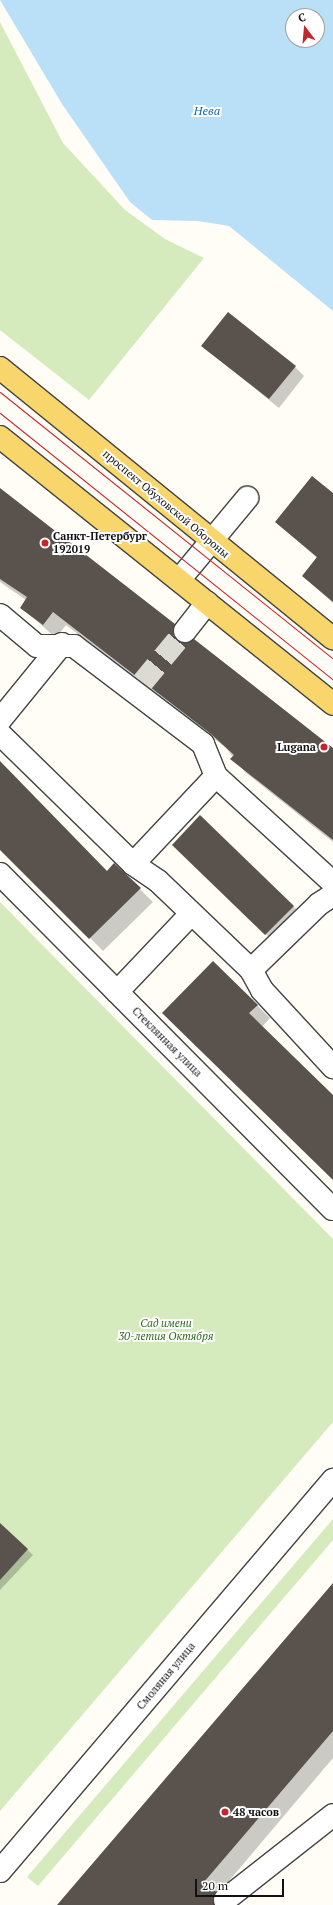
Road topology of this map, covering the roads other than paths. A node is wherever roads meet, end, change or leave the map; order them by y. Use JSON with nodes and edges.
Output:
{"nodes":[{"id":1,"x":0,"y":368,"type":"edge"},
{"id":2,"x":0,"y":437,"type":"edge"},
{"id":3,"x":247,"y":498,"type":"dead end"},
{"id":4,"x":211,"y":541,"type":"junction"},
{"id":5,"x":179,"y":580,"type":"junction"},
{"id":6,"x":207,"y":603,"type":"junction"},
{"id":7,"x":0,"y":616,"type":"edge"},
{"id":8,"x":185,"y":631,"type":"tunnel mouth"},
{"id":9,"x":333,"y":639,"type":"edge"},
{"id":10,"x":62,"y":644,"type":"junction"},
{"id":11,"x":333,"y":704,"type":"edge"},
{"id":12,"x":0,"y":720,"type":"edge"},
{"id":13,"x":0,"y":734,"type":"edge"},
{"id":14,"x":216,"y":776,"type":"junction"},
{"id":15,"x":133,"y":864,"type":"junction"},
{"id":16,"x":0,"y":874,"type":"edge"},
{"id":17,"x":333,"y":883,"type":"edge"},
{"id":18,"x":333,"y":895,"type":"edge"},
{"id":19,"x":191,"y":914,"type":"junction"},
{"id":20,"x":250,"y":970,"type":"junction"},
{"id":21,"x":117,"y":992,"type":"junction"},
{"id":22,"x":333,"y":1067,"type":"edge"},
{"id":23,"x":333,"y":1209,"type":"edge"},
{"id":24,"x":333,"y":1480,"type":"edge"},
{"id":25,"x":333,"y":1815,"type":"edge"},
{"id":26,"x":0,"y":1872,"type":"edge"},
{"id":27,"x":225,"y":1900,"type":"dead end"}],
"edges":[{"from":1,"to":4,"type":"main road","name":"проспект Обуховской Обороны"},
{"from":2,"to":5,"type":"main road"},
{"from":3,"to":4,"type":"street"},
{"from":4,"to":5,"type":"street"},
{"from":4,"to":9,"type":"main road","name":"проспект Обуховской Обороны"},
{"from":5,"to":6,"type":"main road"},
{"from":6,"to":8,"type":"street"},
{"from":6,"to":11,"type":"main road"},
{"from":7,"to":10,"type":"street"},
{"from":10,"to":12,"type":"street"},
{"from":10,"to":14,"type":"street"},
{"from":13,"to":15,"type":"street"},
{"from":14,"to":15,"type":"street"},
{"from":14,"to":17,"type":"street"},
{"from":15,"to":19,"type":"street"},
{"from":16,"to":21,"type":"street","name":"Стеклянная улица"},
{"from":18,"to":20,"type":"street"},
{"from":19,"to":20,"type":"street"},
{"from":19,"to":21,"type":"street"},
{"from":20,"to":22,"type":"street"},
{"from":21,"to":23,"type":"street","name":"Стеклянная улица"},
{"from":24,"to":26,"type":"street","name":"Смоляная улица"},
{"from":25,"to":27,"type":"street"}]}
